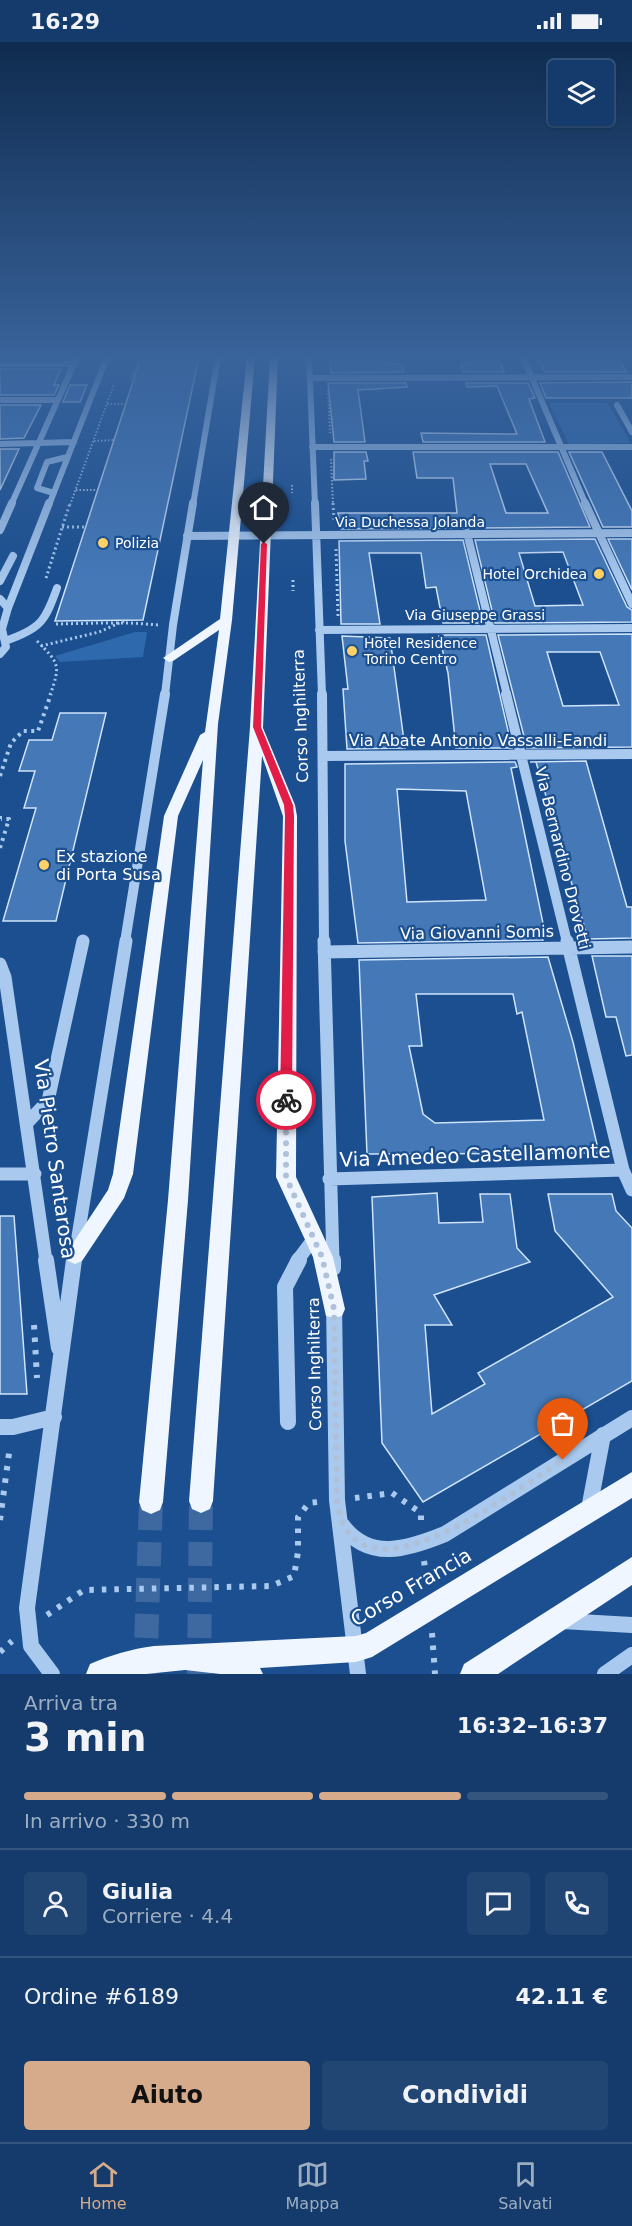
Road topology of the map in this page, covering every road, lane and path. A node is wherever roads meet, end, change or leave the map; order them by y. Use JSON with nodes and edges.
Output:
{"nodes":[{"id":1,"x":43,"y":433,"type":"edge"},
{"id":2,"x":77,"y":433,"type":"edge"},
{"id":3,"x":97,"y":433,"type":"edge"},
{"id":4,"x":206,"y":433,"type":"edge"},
{"id":5,"x":244,"y":433,"type":"edge"},
{"id":6,"x":270,"y":433,"type":"edge"},
{"id":7,"x":312,"y":433,"type":"edge"},
{"id":8,"x":555,"y":433,"type":"edge"},
{"id":9,"x":94,"y":441,"type":"junction"},
{"id":10,"x":114,"y":441,"type":"dead end"},
{"id":11,"x":74,"y":442,"type":"junction"},
{"id":12,"x":39,"y":443,"type":"junction"},
{"id":13,"x":0,"y":444,"type":"edge"},
{"id":14,"x":312,"y":447,"type":"junction"},
{"id":15,"x":561,"y":447,"type":"junction"},
{"id":16,"x":632,"y":447,"type":"edge"},
{"id":17,"x":67,"y":457,"type":"junction"},
{"id":18,"x":292,"y":485,"type":"dead end"},
{"id":19,"x":76,"y":490,"type":"junction"},
{"id":20,"x":97,"y":490,"type":"dead end"},
{"id":21,"x":54,"y":493,"type":"junction"},
{"id":22,"x":292,"y":493,"type":"dead end"},
{"id":23,"x":85,"y":526,"type":"dead end"},
{"id":24,"x":62,"y":527,"type":"junction"},
{"id":25,"x":0,"y":530,"type":"edge"},
{"id":26,"x":467,"y":533,"type":"junction"},
{"id":27,"x":598,"y":533,"type":"junction"},
{"id":28,"x":632,"y":533,"type":"edge"},
{"id":29,"x":315,"y":534,"type":"junction"},
{"id":30,"x":265,"y":535,"type":"junction"},
{"id":31,"x":188,"y":536,"type":"junction"},
{"id":32,"x":234,"y":536,"type":"junction"},
{"id":33,"x":14,"y":556,"type":"dead end"},
{"id":34,"x":293,"y":580,"type":"dead end"},
{"id":35,"x":0,"y":581,"type":"edge"},
{"id":36,"x":43,"y":587,"type":"dead end"},
{"id":37,"x":57,"y":588,"type":"dead end"},
{"id":38,"x":293,"y":591,"type":"dead end"},
{"id":39,"x":0,"y":599,"type":"edge"},
{"id":40,"x":632,"y":604,"type":"edge"},
{"id":41,"x":8,"y":608,"type":"junction"},
{"id":42,"x":126,"y":620,"type":"dead end"},
{"id":43,"x":226,"y":620,"type":"junction"},
{"id":44,"x":44,"y":624,"type":"junction"},
{"id":45,"x":162,"y":625,"type":"dead end"},
{"id":46,"x":632,"y":628,"type":"edge"},
{"id":47,"x":490,"y":629,"type":"junction"},
{"id":48,"x":319,"y":630,"type":"junction"},
{"id":49,"x":31,"y":633,"type":"junction"},
{"id":50,"x":3,"y":639,"type":"edge"},
{"id":51,"x":41,"y":646,"type":"junction"},
{"id":52,"x":0,"y":654,"type":"edge"},
{"id":53,"x":169,"y":658,"type":"junction"},
{"id":54,"x":212,"y":724,"type":"junction"},
{"id":55,"x":257,"y":727,"type":"junction"},
{"id":56,"x":632,"y":754,"type":"edge"},
{"id":57,"x":521,"y":755,"type":"junction"},
{"id":58,"x":324,"y":756,"type":"junction"},
{"id":59,"x":0,"y":776,"type":"edge"},
{"id":60,"x":0,"y":819,"type":"edge"},
{"id":61,"x":0,"y":848,"type":"edge"},
{"id":62,"x":83,"y":941,"type":"dead end"},
{"id":63,"x":570,"y":947,"type":"junction"},
{"id":64,"x":632,"y":947,"type":"edge"},
{"id":65,"x":324,"y":952,"type":"junction"},
{"id":66,"x":0,"y":964,"type":"edge"},
{"id":67,"x":27,"y":1123,"type":"junction"},
{"id":68,"x":623,"y":1170,"type":"junction"},
{"id":69,"x":0,"y":1174,"type":"edge"},
{"id":70,"x":35,"y":1174,"type":"junction"},
{"id":71,"x":329,"y":1179,"type":"junction"},
{"id":72,"x":632,"y":1190,"type":"edge"},
{"id":73,"x":315,"y":1237,"type":"junction"},
{"id":74,"x":75,"y":1255,"type":"junction"},
{"id":75,"x":334,"y":1309,"type":"junction"},
{"id":76,"x":33,"y":1316,"type":"dead end"},
{"id":77,"x":60,"y":1362,"type":"junction"},
{"id":78,"x":37,"y":1381,"type":"dead end"},
{"id":79,"x":54,"y":1417,"type":"junction"},
{"id":80,"x":632,"y":1418,"type":"edge"},
{"id":81,"x":288,"y":1422,"type":"dead end"},
{"id":82,"x":6,"y":1427,"type":"edge"},
{"id":83,"x":603,"y":1436,"type":"junction"},
{"id":84,"x":632,"y":1484,"type":"edge"},
{"id":85,"x":201,"y":1501,"type":"tunnel mouth"},
{"id":86,"x":151,"y":1502,"type":"tunnel mouth"},
{"id":87,"x":589,"y":1511,"type":"junction"},
{"id":88,"x":0,"y":1520,"type":"edge"},
{"id":89,"x":340,"y":1520,"type":"junction"},
{"id":90,"x":632,"y":1570,"type":"edge"},
{"id":91,"x":294,"y":1576,"type":"dead end"},
{"id":92,"x":556,"y":1620,"type":"junction"},
{"id":93,"x":632,"y":1625,"type":"edge"},
{"id":94,"x":28,"y":1628,"type":"junction"},
{"id":95,"x":632,"y":1655,"type":"edge"},
{"id":96,"x":208,"y":1657,"type":"junction"},
{"id":97,"x":357,"y":1662,"type":"edge"},
{"id":98,"x":52,"y":1674,"type":"edge"},
{"id":99,"x":100,"y":1674,"type":"edge"},
{"id":100,"x":249,"y":1674,"type":"edge"},
{"id":101,"x":474,"y":1674,"type":"edge"},
{"id":102,"x":604,"y":1674,"type":"edge"}],
"edges":[{"from":1,"to":12,"type":"street"},
{"from":2,"to":11,"type":"street"},
{"from":3,"to":9,"type":"path"},
{"from":4,"to":31,"type":"street"},
{"from":5,"to":32,"type":"main road"},
{"from":6,"to":30,"type":"main road"},
{"from":7,"to":14,"type":"street","name":"Corso Inghilterra"},
{"from":8,"to":15,"type":"street"},
{"from":9,"to":10,"type":"path"},
{"from":9,"to":19,"type":"path"},
{"from":11,"to":12,"type":"street"},
{"from":11,"to":17,"type":"street"},
{"from":12,"to":13,"type":"street"},
{"from":12,"to":25,"type":"street"},
{"from":14,"to":15,"type":"street"},
{"from":14,"to":29,"type":"street","name":"Corso Inghilterra"},
{"from":15,"to":16,"type":"street"},
{"from":15,"to":27,"type":"street"},
{"from":17,"to":21,"type":"street"},
{"from":17,"to":21,"type":"street"},
{"from":18,"to":22,"type":"path"},
{"from":19,"to":20,"type":"path"},
{"from":19,"to":24,"type":"path"},
{"from":21,"to":41,"type":"street"},
{"from":23,"to":24,"type":"path"},
{"from":24,"to":36,"type":"path"},
{"from":26,"to":27,"type":"street","name":"Via Duchessa Jolanda"},
{"from":26,"to":29,"type":"street","name":"Via Duchessa Jolanda"},
{"from":26,"to":47,"type":"street","name":"Via Bernardino Drovetti"},
{"from":27,"to":28,"type":"street","name":"Via Duchessa Jolanda"},
{"from":27,"to":40,"type":"street"},
{"from":29,"to":30,"type":"street","name":"Via Duchessa Jolanda"},
{"from":29,"to":48,"type":"street","name":"Corso Inghilterra"},
{"from":30,"to":32,"type":"street","name":"Via Duchessa Jolanda"},
{"from":30,"to":55,"type":"main road"},
{"from":31,"to":32,"type":"street","name":"Via Duchessa Jolanda"},
{"from":31,"to":53,"type":"street"},
{"from":32,"to":43,"type":"main road"},
{"from":33,"to":35,"type":"street"},
{"from":34,"to":38,"type":"path"},
{"from":37,"to":44,"type":"street"},
{"from":39,"to":41,"type":"street"},
{"from":41,"to":50,"type":"street"},
{"from":42,"to":51,"type":"path"},
{"from":43,"to":53,"type":"main road"},
{"from":43,"to":54,"type":"main road"},
{"from":44,"to":45,"type":"path","bridge":true},
{"from":44,"to":49,"type":"street"},
{"from":46,"to":47,"type":"street","name":"Via Giuseppe Grassi"},
{"from":47,"to":48,"type":"street","name":"Via Giuseppe Grassi"},
{"from":47,"to":57,"type":"street","name":"Via Bernardino Drovetti"},
{"from":48,"to":58,"type":"street","name":"Corso Inghilterra"},
{"from":49,"to":50,"type":"street"},
{"from":49,"to":51,"type":"path"},
{"from":50,"to":52,"type":"street"},
{"from":51,"to":59,"type":"path"},
{"from":53,"to":74,"type":"street"},
{"from":54,"to":74,"type":"main road"},
{"from":54,"to":86,"type":"main road"},
{"from":55,"to":73,"type":"main road"},
{"from":55,"to":85,"type":"main road"},
{"from":56,"to":57,"type":"street","name":"Via Abate Antonio Vassalli-Eandi"},
{"from":57,"to":58,"type":"street","name":"Via Abate Antonio Vassalli-Eandi"},
{"from":57,"to":63,"type":"street","name":"Via Bernardino Drovetti"},
{"from":58,"to":65,"type":"street","name":"Corso Inghilterra"},
{"from":60,"to":61,"type":"path"},
{"from":62,"to":67,"type":"street"},
{"from":63,"to":64,"type":"street","name":"Via Giovanni Somis"},
{"from":63,"to":65,"type":"street","name":"Via Giovanni Somis"},
{"from":63,"to":68,"type":"street","name":"Via Bernardino Drovetti"},
{"from":65,"to":71,"type":"street","name":"Corso Inghilterra"},
{"from":66,"to":67,"type":"street","name":"Via Pietro Santarosa"},
{"from":67,"to":70,"type":"street","name":"Via Pietro Santarosa"},
{"from":68,"to":71,"type":"street","name":"Via Amedeo Castellamonte"},
{"from":68,"to":72,"type":"street","name":"Via Bernardino Drovetti"},
{"from":69,"to":70,"type":"street"},
{"from":70,"to":77,"type":"street","name":"Via Pietro Santarosa"},
{"from":71,"to":75,"type":"street","name":"Corso Inghilterra"},
{"from":73,"to":75,"type":"main road"},
{"from":73,"to":81,"type":"street"},
{"from":74,"to":77,"type":"street"},
{"from":75,"to":89,"type":"street","name":"Corso Inghilterra"},
{"from":76,"to":78,"type":"path"},
{"from":77,"to":79,"type":"street"},
{"from":79,"to":82,"type":"street"},
{"from":79,"to":94,"type":"street"},
{"from":80,"to":83,"type":"street","name":"Corso Francia"},
{"from":82,"to":88,"type":"path"},
{"from":83,"to":87,"type":"street"},
{"from":83,"to":89,"type":"street","name":"Corso Francia"},
{"from":84,"to":87,"type":"main road","name":"Corso Francia"},
{"from":87,"to":97,"type":"main road","name":"Corso Francia"},
{"from":89,"to":97,"type":"street","name":"Corso Inghilterra"},
{"from":90,"to":92,"type":"main road"},
{"from":91,"to":94,"type":"path"},
{"from":92,"to":93,"type":"street"},
{"from":92,"to":101,"type":"main road"},
{"from":94,"to":98,"type":"street"},
{"from":95,"to":102,"type":"street"},
{"from":96,"to":97,"type":"main road","name":"Corso Francia"},
{"from":96,"to":99,"type":"main road","name":"Corso Francia"},
{"from":96,"to":100,"type":"main road"}]}
